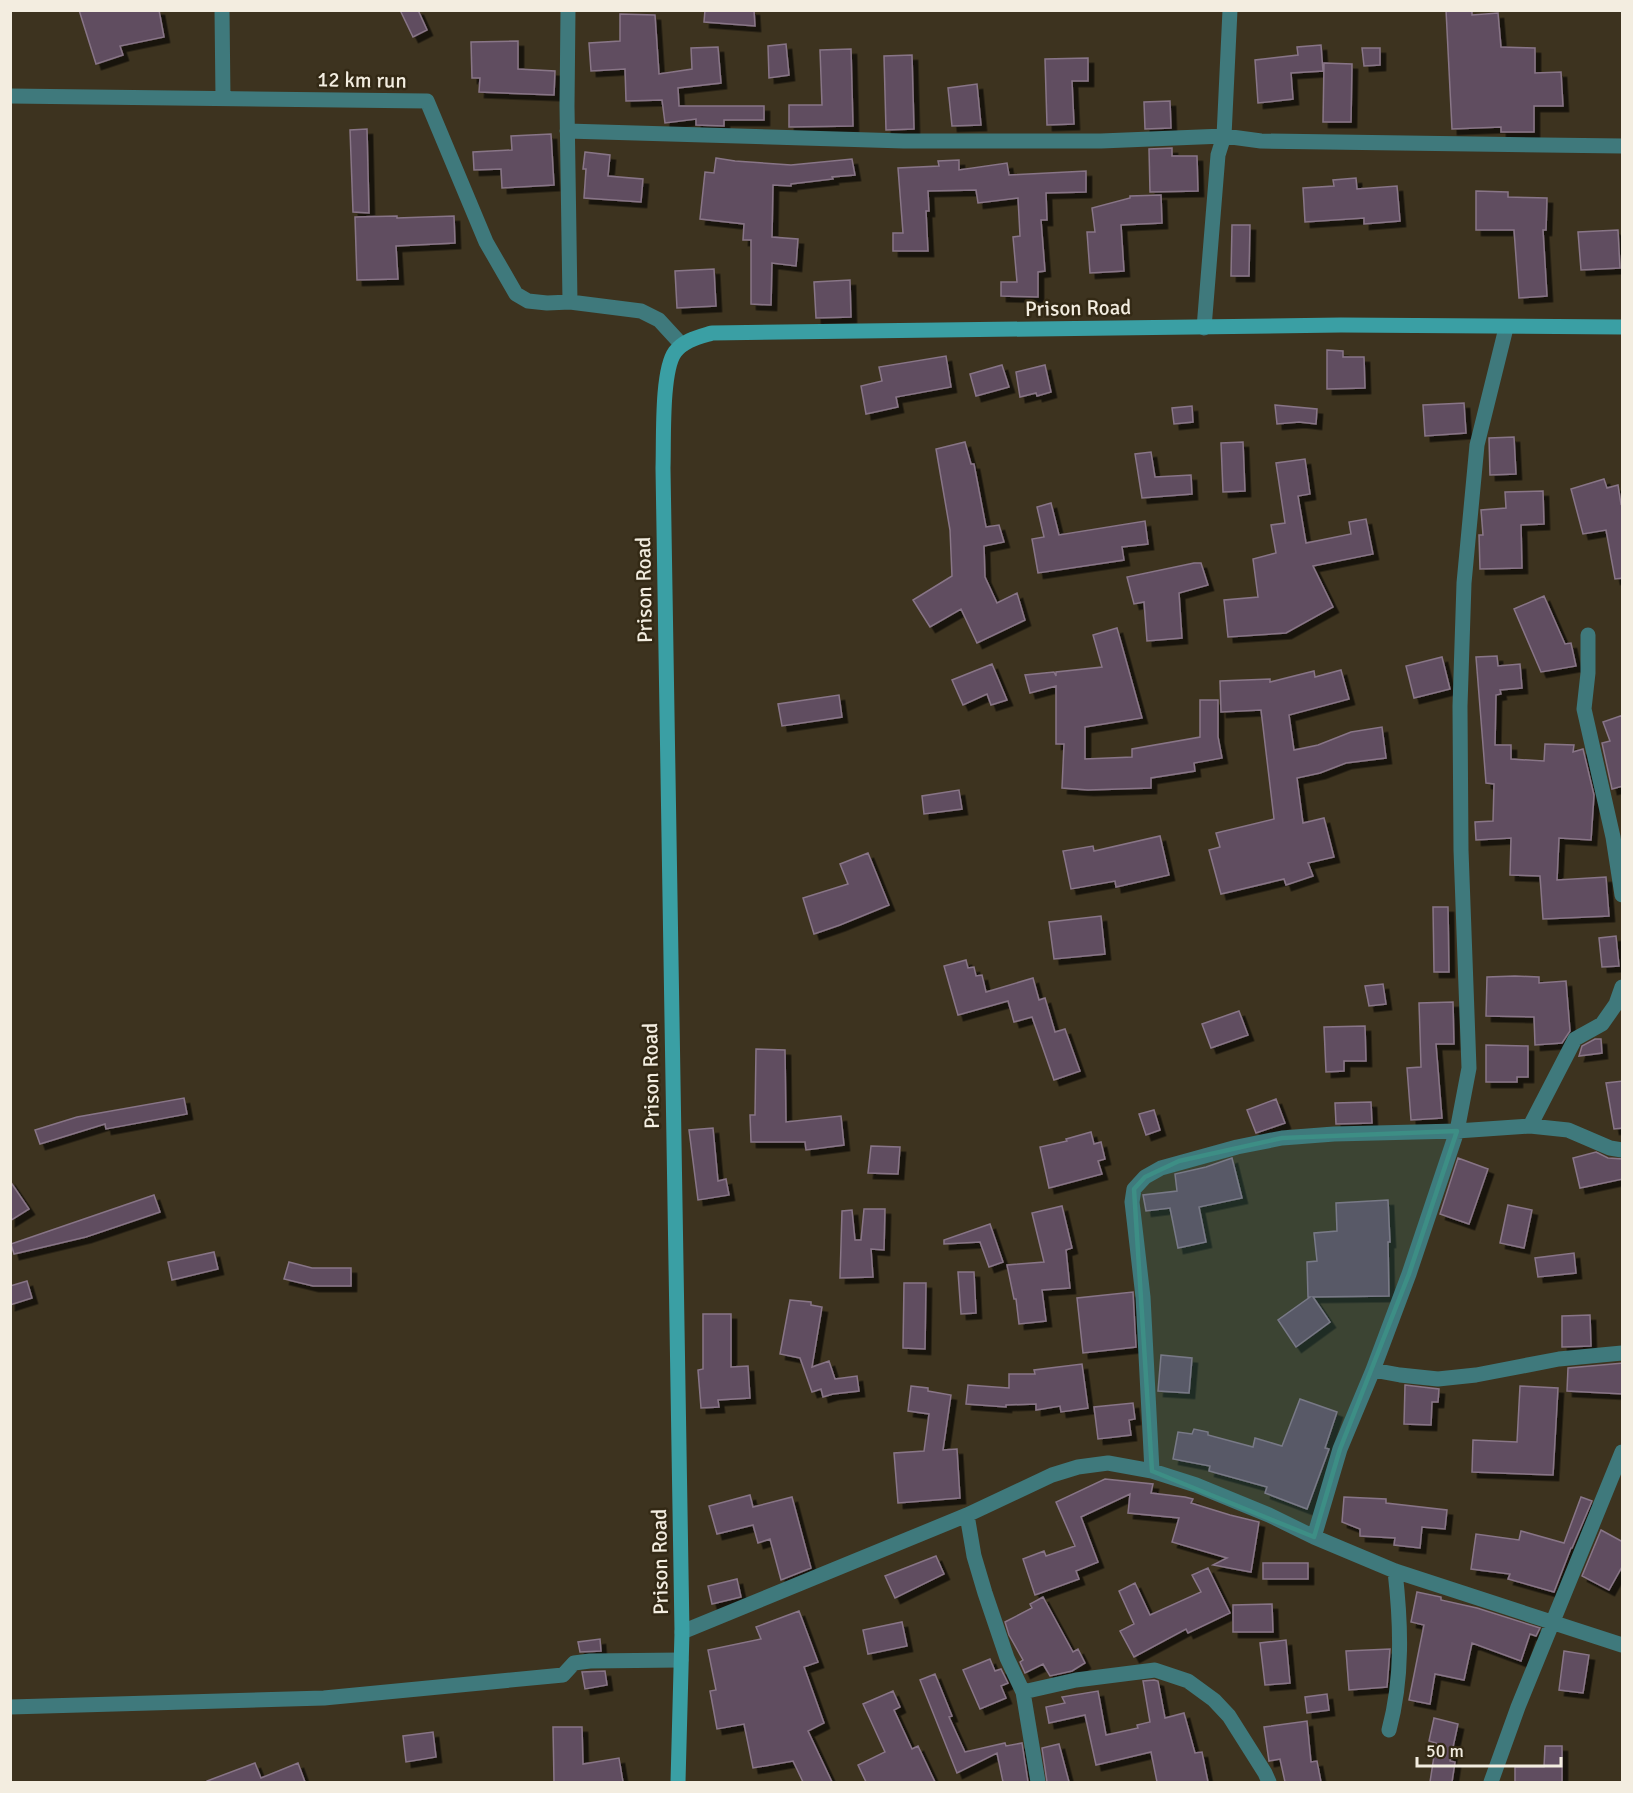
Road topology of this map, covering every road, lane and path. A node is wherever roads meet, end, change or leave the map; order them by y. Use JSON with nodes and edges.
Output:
{"nodes":[{"id":1,"x":222,"y":10,"type":"edge"},
{"id":2,"x":568,"y":10,"type":"edge"},
{"id":3,"x":1230,"y":10,"type":"edge"},
{"id":4,"x":10,"y":96,"type":"edge"},
{"id":5,"x":223,"y":99,"type":"junction"},
{"id":6,"x":567,"y":131,"type":"junction"},
{"id":7,"x":1224,"y":136,"type":"junction"},
{"id":8,"x":1623,"y":146,"type":"edge"},
{"id":9,"x":570,"y":302,"type":"junction"},
{"id":10,"x":1623,"y":327,"type":"edge"},
{"id":11,"x":1204,"y":328,"type":"junction"},
{"id":12,"x":1506,"y":328,"type":"junction"},
{"id":13,"x":682,"y":345,"type":"junction"},
{"id":14,"x":1588,"y":635,"type":"dead end"},
{"id":15,"x":1623,"y":895,"type":"edge"},
{"id":16,"x":1623,"y":987,"type":"edge"},
{"id":17,"x":1530,"y":1126,"type":"junction"},
{"id":18,"x":1457,"y":1131,"type":"junction"},
{"id":19,"x":1623,"y":1150,"type":"edge"},
{"id":20,"x":1623,"y":1353,"type":"edge"},
{"id":21,"x":1373,"y":1370,"type":"junction"},
{"id":22,"x":1623,"y":1452,"type":"edge"},
{"id":23,"x":1152,"y":1471,"type":"junction"},
{"id":24,"x":968,"y":1515,"type":"junction"},
{"id":25,"x":1314,"y":1538,"type":"junction"},
{"id":26,"x":1395,"y":1571,"type":"junction"},
{"id":27,"x":1553,"y":1622,"type":"junction"},
{"id":28,"x":682,"y":1632,"type":"junction"},
{"id":29,"x":1623,"y":1645,"type":"edge"},
{"id":30,"x":681,"y":1660,"type":"junction"},
{"id":31,"x":1023,"y":1692,"type":"junction"},
{"id":32,"x":10,"y":1707,"type":"edge"},
{"id":33,"x":1389,"y":1730,"type":"dead end"},
{"id":34,"x":678,"y":1782,"type":"edge"},
{"id":35,"x":1038,"y":1782,"type":"edge"},
{"id":36,"x":1269,"y":1782,"type":"edge"},
{"id":37,"x":1491,"y":1782,"type":"edge"}],
"edges":[{"from":1,"to":5,"type":"street"},
{"from":2,"to":6,"type":"street"},
{"from":3,"to":7,"type":"street"},
{"from":4,"to":5,"type":"street","name":"12 km run"},
{"from":5,"to":9,"type":"street","name":"12 km run"},
{"from":6,"to":7,"type":"street"},
{"from":6,"to":9,"type":"street"},
{"from":7,"to":8,"type":"street"},
{"from":7,"to":11,"type":"street"},
{"from":9,"to":13,"type":"street","name":"12 km run"},
{"from":10,"to":12,"type":"street","name":"Prison Road"},
{"from":11,"to":12,"type":"street","name":"Prison Road"},
{"from":11,"to":13,"type":"street","name":"Prison Road"},
{"from":12,"to":18,"type":"street"},
{"from":13,"to":28,"type":"street","name":"Prison Road"},
{"from":14,"to":15,"type":"street"},
{"from":16,"to":17,"type":"street"},
{"from":17,"to":18,"type":"street"},
{"from":17,"to":19,"type":"street"},
{"from":18,"to":21,"type":"street"},
{"from":18,"to":23,"type":"street"},
{"from":20,"to":21,"type":"street"},
{"from":21,"to":25,"type":"street"},
{"from":22,"to":27,"type":"street"},
{"from":23,"to":24,"type":"street"},
{"from":23,"to":25,"type":"street"},
{"from":24,"to":28,"type":"street"},
{"from":24,"to":31,"type":"street"},
{"from":25,"to":26,"type":"street"},
{"from":26,"to":27,"type":"street"},
{"from":26,"to":33,"type":"street"},
{"from":27,"to":29,"type":"street"},
{"from":27,"to":37,"type":"street"},
{"from":28,"to":30,"type":"street","name":"Prison Road"},
{"from":30,"to":32,"type":"street"},
{"from":30,"to":34,"type":"street","name":"Prison Road"},
{"from":31,"to":35,"type":"street"},
{"from":31,"to":36,"type":"street"}]}
